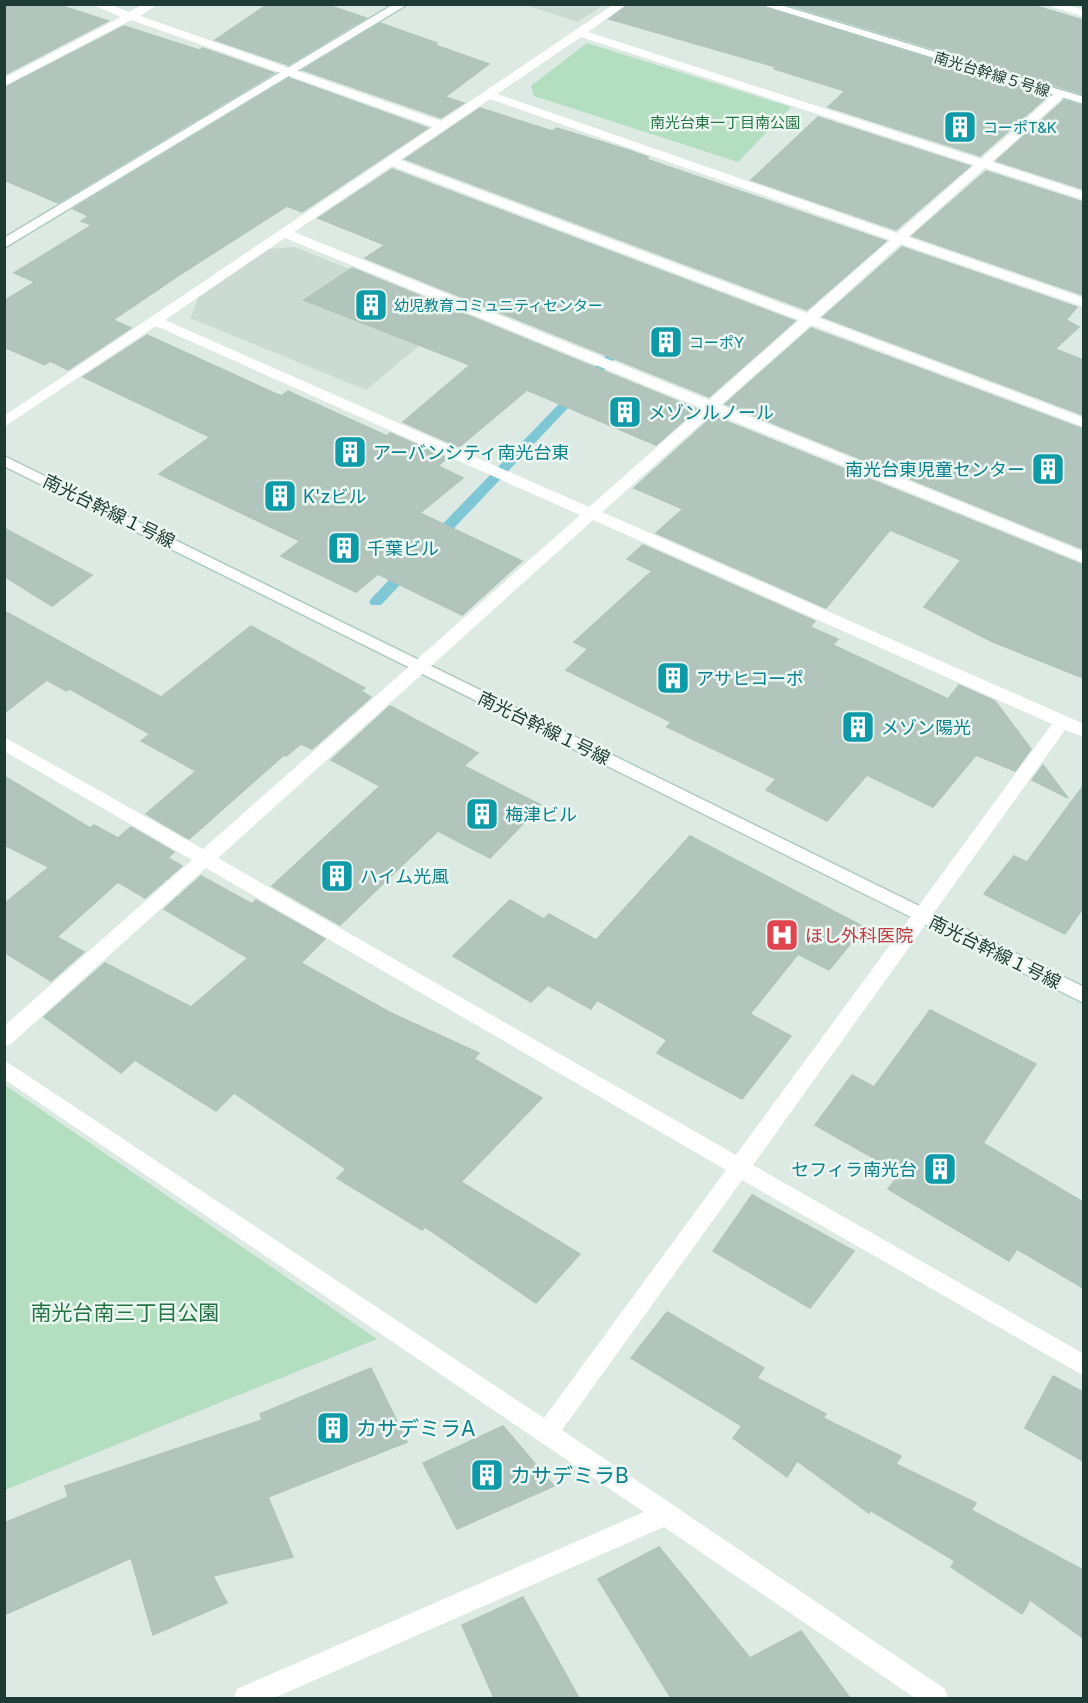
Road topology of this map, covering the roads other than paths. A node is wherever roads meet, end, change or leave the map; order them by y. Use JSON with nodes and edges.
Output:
{"nodes":[{"id":1,"x":96,"y":4,"type":"edge"},
{"id":2,"x":153,"y":4,"type":"edge"},
{"id":3,"x":404,"y":4,"type":"edge"},
{"id":4,"x":622,"y":4,"type":"edge"},
{"id":5,"x":764,"y":4,"type":"edge"},
{"id":6,"x":1050,"y":4,"type":"edge"},
{"id":7,"x":1083,"y":14,"type":"edge"},
{"id":8,"x":130,"y":17,"type":"junction"},
{"id":9,"x":579,"y":33,"type":"junction"},
{"id":10,"x":291,"y":72,"type":"junction"},
{"id":11,"x":4,"y":83,"type":"edge"},
{"id":12,"x":489,"y":94,"type":"junction"},
{"id":13,"x":1061,"y":94,"type":"junction"},
{"id":14,"x":1083,"y":101,"type":"edge"},
{"id":15,"x":443,"y":126,"type":"junction"},
{"id":16,"x":391,"y":161,"type":"junction"},
{"id":17,"x":983,"y":164,"type":"junction"},
{"id":18,"x":1083,"y":196,"type":"edge"},
{"id":19,"x":284,"y":233,"type":"junction"},
{"id":20,"x":900,"y":238,"type":"junction"},
{"id":21,"x":5,"y":243,"type":"edge"},
{"id":22,"x":1083,"y":303,"type":"edge"},
{"id":23,"x":809,"y":319,"type":"junction"},
{"id":24,"x":155,"y":321,"type":"junction"},
{"id":25,"x":711,"y":406,"type":"junction"},
{"id":26,"x":4,"y":423,"type":"edge"},
{"id":27,"x":1083,"y":423,"type":"edge"},
{"id":28,"x":4,"y":460,"type":"edge"},
{"id":29,"x":591,"y":513,"type":"junction"},
{"id":30,"x":1083,"y":558,"type":"edge"},
{"id":31,"x":421,"y":667,"type":"junction"},
{"id":32,"x":1062,"y":722,"type":"junction"},
{"id":33,"x":1083,"y":731,"type":"edge"},
{"id":34,"x":4,"y":743,"type":"edge"},
{"id":35,"x":205,"y":859,"type":"junction"},
{"id":36,"x":921,"y":916,"type":"junction"},
{"id":37,"x":1083,"y":996,"type":"edge"},
{"id":38,"x":4,"y":1038,"type":"edge"},
{"id":39,"x":4,"y":1068,"type":"edge"},
{"id":40,"x":739,"y":1168,"type":"junction"},
{"id":41,"x":1083,"y":1366,"type":"edge"},
{"id":42,"x":547,"y":1433,"type":"junction"},
{"id":43,"x":664,"y":1515,"type":"junction"},
{"id":44,"x":246,"y":1698,"type":"edge"},
{"id":45,"x":936,"y":1698,"type":"edge"}],
"edges":[{"from":1,"to":8,"type":"street"},
{"from":2,"to":8,"type":"street"},
{"from":3,"to":10,"type":"street"},
{"from":4,"to":9,"type":"street"},
{"from":5,"to":13,"type":"street","name":"南光台幹線５号線"},
{"from":6,"to":7,"type":"street"},
{"from":8,"to":10,"type":"street"},
{"from":8,"to":11,"type":"street"},
{"from":9,"to":12,"type":"street"},
{"from":9,"to":17,"type":"street"},
{"from":10,"to":15,"type":"street"},
{"from":10,"to":21,"type":"street"},
{"from":12,"to":15,"type":"street"},
{"from":12,"to":20,"type":"street"},
{"from":13,"to":14,"type":"street","name":"南光台幹線５号線"},
{"from":13,"to":17,"type":"street"},
{"from":15,"to":16,"type":"street"},
{"from":16,"to":19,"type":"street"},
{"from":16,"to":23,"type":"street"},
{"from":17,"to":18,"type":"street"},
{"from":17,"to":20,"type":"street"},
{"from":19,"to":24,"type":"street"},
{"from":19,"to":25,"type":"street"},
{"from":20,"to":22,"type":"street"},
{"from":20,"to":23,"type":"street"},
{"from":23,"to":25,"type":"street"},
{"from":23,"to":27,"type":"street"},
{"from":24,"to":26,"type":"street"},
{"from":24,"to":29,"type":"street"},
{"from":25,"to":29,"type":"street"},
{"from":25,"to":30,"type":"street"},
{"from":28,"to":31,"type":"street","name":"南光台幹線１号線"},
{"from":29,"to":31,"type":"street"},
{"from":29,"to":32,"type":"street"},
{"from":31,"to":35,"type":"street"},
{"from":31,"to":36,"type":"street","name":"南光台幹線１号線"},
{"from":32,"to":33,"type":"street"},
{"from":32,"to":36,"type":"street"},
{"from":34,"to":35,"type":"street"},
{"from":35,"to":38,"type":"street"},
{"from":35,"to":40,"type":"street"},
{"from":36,"to":37,"type":"street","name":"南光台幹線１号線"},
{"from":36,"to":40,"type":"street"},
{"from":39,"to":42,"type":"street"},
{"from":40,"to":41,"type":"street"},
{"from":40,"to":42,"type":"street"},
{"from":42,"to":43,"type":"street"},
{"from":43,"to":44,"type":"street"},
{"from":43,"to":45,"type":"street"}]}
